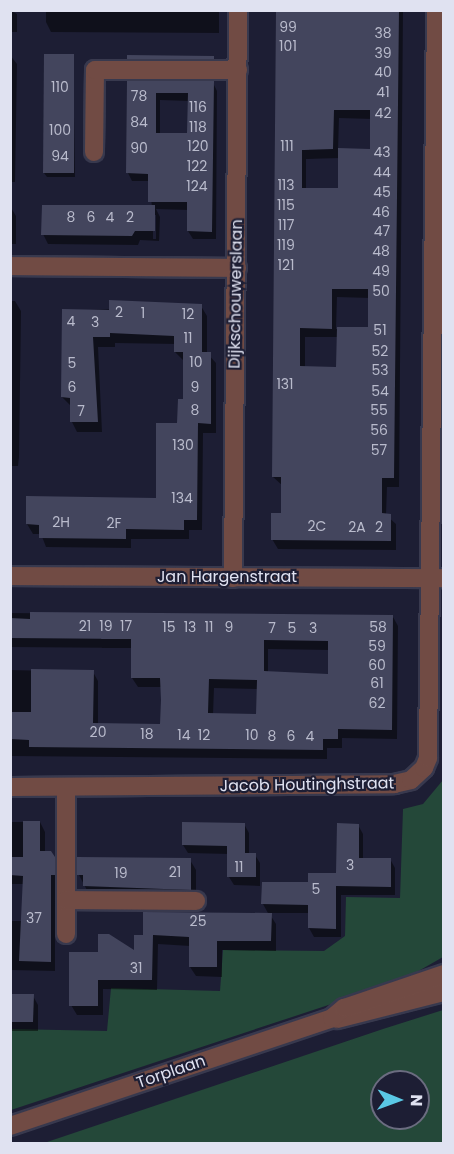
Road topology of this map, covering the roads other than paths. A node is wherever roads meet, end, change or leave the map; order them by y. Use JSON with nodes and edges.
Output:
{"nodes":[{"id":1,"x":238,"y":10,"type":"edge"},
{"id":2,"x":436,"y":10,"type":"edge"},
{"id":3,"x":238,"y":70,"type":"junction"},
{"id":4,"x":94,"y":152,"type":"dead end"},
{"id":5,"x":10,"y":266,"type":"edge"},
{"id":6,"x":237,"y":268,"type":"junction"},
{"id":7,"x":10,"y":576,"type":"edge"},
{"id":8,"x":232,"y":578,"type":"junction"},
{"id":9,"x":437,"y":578,"type":"edge"},
{"id":10,"x":10,"y":787,"type":"edge"},
{"id":11,"x":66,"y":787,"type":"junction"},
{"id":12,"x":66,"y":900,"type":"junction"},
{"id":13,"x":196,"y":901,"type":"dead end"},
{"id":14,"x":66,"y":934,"type":"dead end"},
{"id":15,"x":444,"y":974,"type":"edge"},
{"id":16,"x":444,"y":992,"type":"edge"},
{"id":17,"x":332,"y":1018,"type":"junction"},
{"id":18,"x":10,"y":1126,"type":"edge"}],
"edges":[{"from":1,"to":3,"type":"street","name":"Dijkschouwerslaan"},
{"from":2,"to":9,"type":"street","name":"Jacob Houtinghstraat"},
{"from":3,"to":4,"type":"street"},
{"from":3,"to":6,"type":"street","name":"Dijkschouwerslaan"},
{"from":5,"to":6,"type":"street"},
{"from":6,"to":8,"type":"street","name":"Dijkschouwerslaan"},
{"from":7,"to":8,"type":"street","name":"Jan Hargenstraat"},
{"from":8,"to":9,"type":"street","name":"Jan Hargenstraat"},
{"from":9,"to":11,"type":"street","name":"Jacob Houtinghstraat"},
{"from":10,"to":11,"type":"street","name":"Jacob Houtinghstraat"},
{"from":11,"to":12,"type":"street"},
{"from":12,"to":13,"type":"street"},
{"from":12,"to":14,"type":"street"},
{"from":15,"to":17,"type":"street","name":"Torplaan"},
{"from":16,"to":17,"type":"street","name":"Torplaan"},
{"from":17,"to":18,"type":"street","name":"Torplaan"}]}
